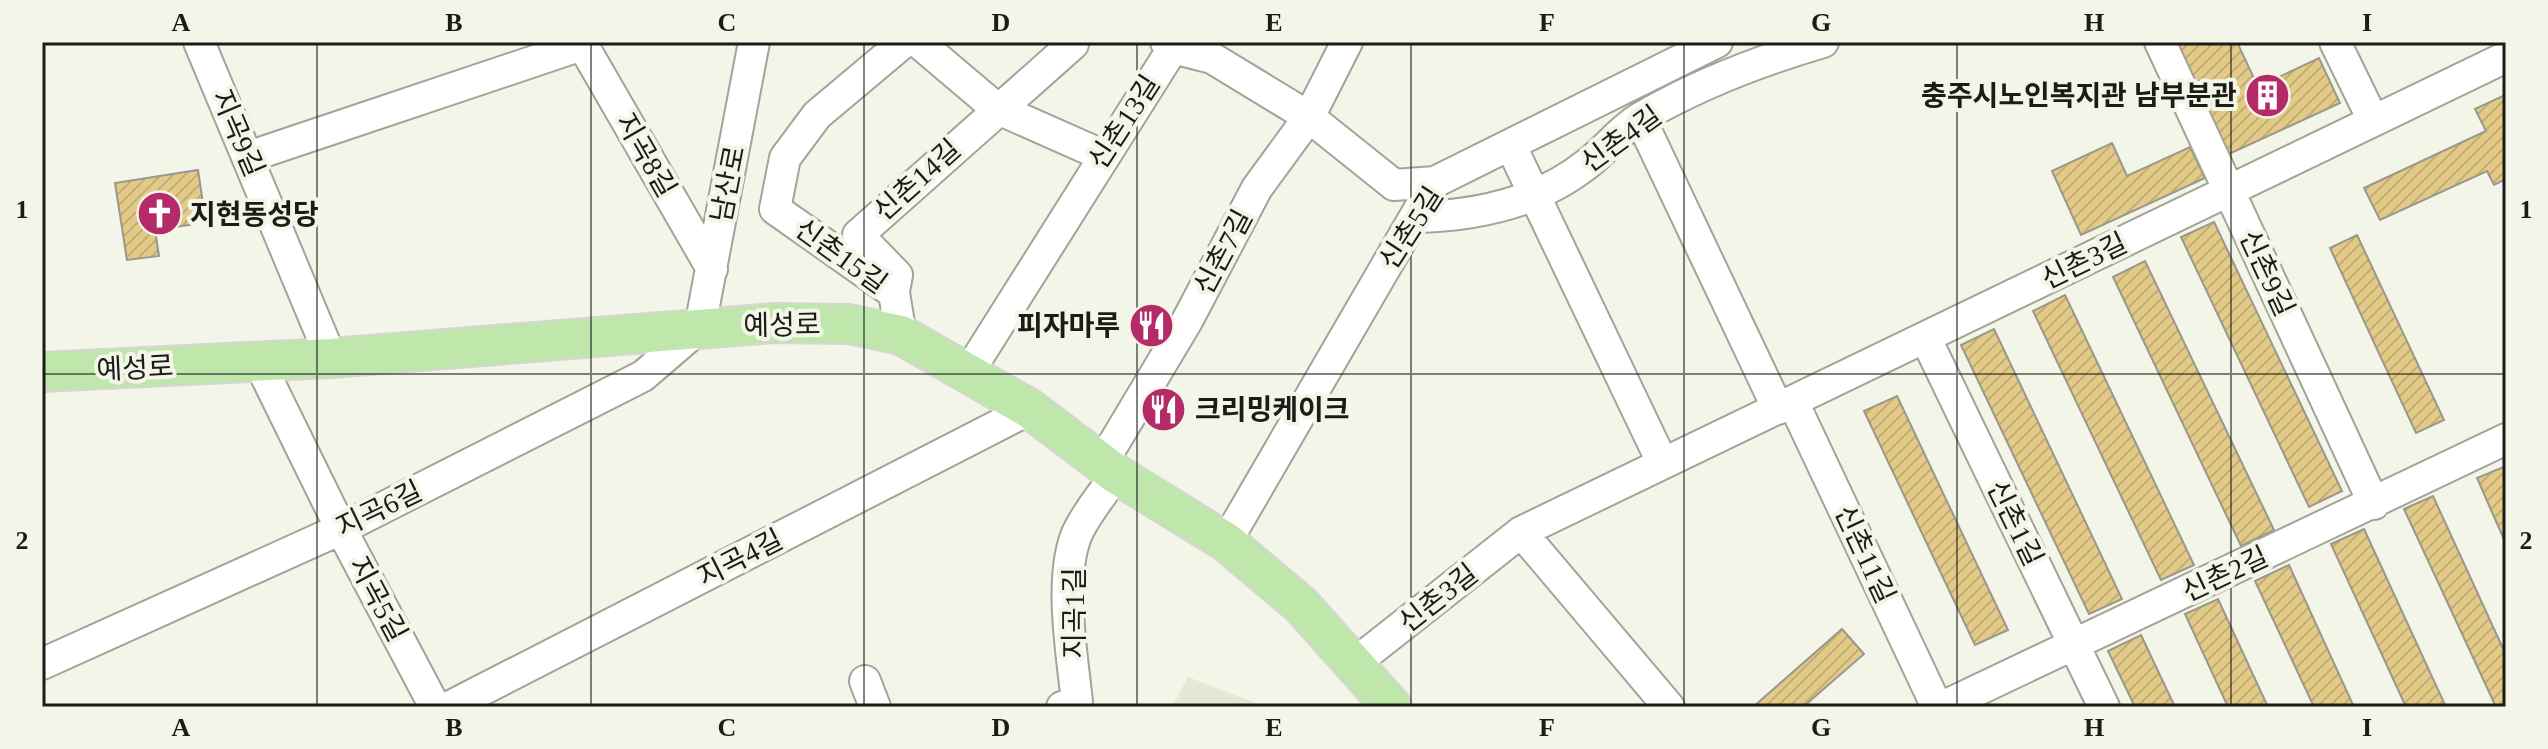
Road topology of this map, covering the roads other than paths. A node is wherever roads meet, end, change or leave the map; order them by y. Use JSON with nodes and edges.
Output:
{"nodes":[{"id":1,"x":199,"y":42,"type":"edge"},
{"id":2,"x":754,"y":42,"type":"edge"},
{"id":3,"x":904,"y":42,"type":"edge"},
{"id":4,"x":918,"y":42,"type":"edge"},
{"id":5,"x":1347,"y":42,"type":"edge"},
{"id":6,"x":1717,"y":42,"type":"edge"},
{"id":7,"x":1823,"y":42,"type":"edge"},
{"id":8,"x":2160,"y":42,"type":"edge"},
{"id":9,"x":2335,"y":42,"type":"edge"},
{"id":10,"x":581,"y":44,"type":"edge"},
{"id":11,"x":1073,"y":44,"type":"edge"},
{"id":12,"x":1169,"y":45,"type":"edge"},
{"id":13,"x":1783,"y":48,"type":"edge"},
{"id":14,"x":2506,"y":57,"type":"edge"},
{"id":15,"x":996,"y":108,"type":"junction"},
{"id":16,"x":1309,"y":117,"type":"junction"},
{"id":17,"x":1640,"y":118,"type":"junction"},
{"id":18,"x":2373,"y":120,"type":"junction"},
{"id":19,"x":1511,"y":146,"type":"junction"},
{"id":20,"x":1102,"y":155,"type":"junction"},
{"id":21,"x":248,"y":157,"type":"junction"},
{"id":22,"x":1435,"y":182,"type":"junction"},
{"id":23,"x":2228,"y":190,"type":"junction"},
{"id":24,"x":1534,"y":194,"type":"junction"},
{"id":25,"x":1415,"y":217,"type":"junction"},
{"id":26,"x":712,"y":269,"type":"junction"},
{"id":27,"x":894,"y":293,"type":"junction"},
{"id":28,"x":700,"y":327,"type":"junction"},
{"id":29,"x":901,"y":335,"type":"junction"},
{"id":30,"x":1926,"y":339,"type":"junction"},
{"id":31,"x":331,"y":358,"type":"junction"},
{"id":32,"x":259,"y":362,"type":"junction"},
{"id":33,"x":42,"y":372,"type":"edge"},
{"id":34,"x":968,"y":373,"type":"junction"},
{"id":35,"x":1786,"y":405,"type":"junction"},
{"id":36,"x":1030,"y":409,"type":"junction"},
{"id":37,"x":2506,"y":439,"type":"edge"},
{"id":38,"x":1662,"y":462,"type":"junction"},
{"id":39,"x":1109,"y":468,"type":"junction"},
{"id":40,"x":2374,"y":504,"type":"junction"},
{"id":41,"x":341,"y":529,"type":"junction"},
{"id":42,"x":1521,"y":532,"type":"junction"},
{"id":43,"x":1226,"y":542,"type":"junction"},
{"id":44,"x":2073,"y":645,"type":"junction"},
{"id":45,"x":1355,"y":663,"type":"junction"},
{"id":46,"x":42,"y":664,"type":"edge"},
{"id":47,"x":1073,"y":705,"type":"edge"},
{"id":48,"x":435,"y":707,"type":"edge"},
{"id":49,"x":449,"y":707,"type":"edge"},
{"id":50,"x":1392,"y":707,"type":"edge"},
{"id":51,"x":1669,"y":707,"type":"edge"},
{"id":52,"x":1939,"y":707,"type":"edge"},
{"id":53,"x":2104,"y":707,"type":"edge"}],
"edges":[{"from":1,"to":21,"type":"street","name":"지곡9길"},
{"from":2,"to":26,"type":"street","name":"남산로"},
{"from":3,"to":27,"type":"street","name":"신촌15길"},
{"from":4,"to":15,"type":"street"},
{"from":5,"to":16,"type":"street","name":"신촌7길"},
{"from":6,"to":19,"type":"street","name":"신촌5길"},
{"from":7,"to":13,"type":"street","name":"신촌4길"},
{"from":8,"to":23,"type":"street","name":"신촌9길"},
{"from":9,"to":18,"type":"street"},
{"from":10,"to":21,"type":"street"},
{"from":10,"to":26,"type":"street","name":"지곡8길"},
{"from":11,"to":15,"type":"street","name":"신촌14길"},
{"from":12,"to":16,"type":"street","name":"신촌13길"},
{"from":12,"to":20,"type":"street","name":"신촌13길"},
{"from":13,"to":17,"type":"street","name":"신촌4길"},
{"from":14,"to":18,"type":"street","name":"신촌3길"},
{"from":15,"to":20,"type":"street"},
{"from":15,"to":27,"type":"street","name":"신촌14길"},
{"from":16,"to":22,"type":"street","name":"신촌13길"},
{"from":16,"to":39,"type":"street","name":"신촌7길"},
{"from":17,"to":24,"type":"street","name":"신촌4길"},
{"from":17,"to":35,"type":"street","name":"신촌11길"},
{"from":18,"to":23,"type":"street","name":"신촌3길"},
{"from":19,"to":22,"type":"street","name":"신촌5길"},
{"from":19,"to":24,"type":"street"},
{"from":20,"to":34,"type":"street","name":"신촌13길"},
{"from":21,"to":31,"type":"street","name":"지곡9길"},
{"from":22,"to":25,"type":"street","name":"신촌5길"},
{"from":23,"to":30,"type":"street","name":"신촌3길"},
{"from":23,"to":40,"type":"street","name":"신촌9길"},
{"from":24,"to":25,"type":"street","name":"신촌4길"},
{"from":24,"to":38,"type":"street"},
{"from":25,"to":43,"type":"street","name":"신촌5길"},
{"from":26,"to":28,"type":"street","name":"남산로"},
{"from":27,"to":29,"type":"street","name":"신촌15길"},
{"from":28,"to":29,"type":"main road","name":"예성로"},
{"from":28,"to":31,"type":"main road","name":"예성로"},
{"from":28,"to":41,"type":"street","name":"지곡6길"},
{"from":29,"to":34,"type":"main road","name":"예성로"},
{"from":30,"to":35,"type":"street","name":"신촌3길"},
{"from":30,"to":44,"type":"street","name":"신촌1길"},
{"from":31,"to":32,"type":"main road","name":"예성로"},
{"from":32,"to":33,"type":"main road","name":"예성로"},
{"from":32,"to":41,"type":"street","name":"지곡5길"},
{"from":34,"to":36,"type":"main road","name":"예성로"},
{"from":35,"to":38,"type":"street","name":"신촌3길"},
{"from":35,"to":52,"type":"street","name":"신촌11길"},
{"from":36,"to":39,"type":"main road","name":"예성로"},
{"from":36,"to":49,"type":"street","name":"지곡4길"},
{"from":37,"to":40,"type":"street","name":"신촌2길"},
{"from":38,"to":42,"type":"street","name":"신촌3길"},
{"from":39,"to":43,"type":"main road","name":"예성로"},
{"from":39,"to":47,"type":"street","name":"지곡1길"},
{"from":40,"to":44,"type":"street","name":"신촌2길"},
{"from":41,"to":46,"type":"street","name":"지곡6길"},
{"from":41,"to":48,"type":"street","name":"지곡5길"},
{"from":42,"to":45,"type":"street","name":"신촌3길"},
{"from":42,"to":51,"type":"street"},
{"from":43,"to":45,"type":"main road","name":"예성로"},
{"from":44,"to":52,"type":"street","name":"신촌2길"},
{"from":44,"to":53,"type":"street","name":"신촌1길"},
{"from":45,"to":50,"type":"main road","name":"예성로"}]}
